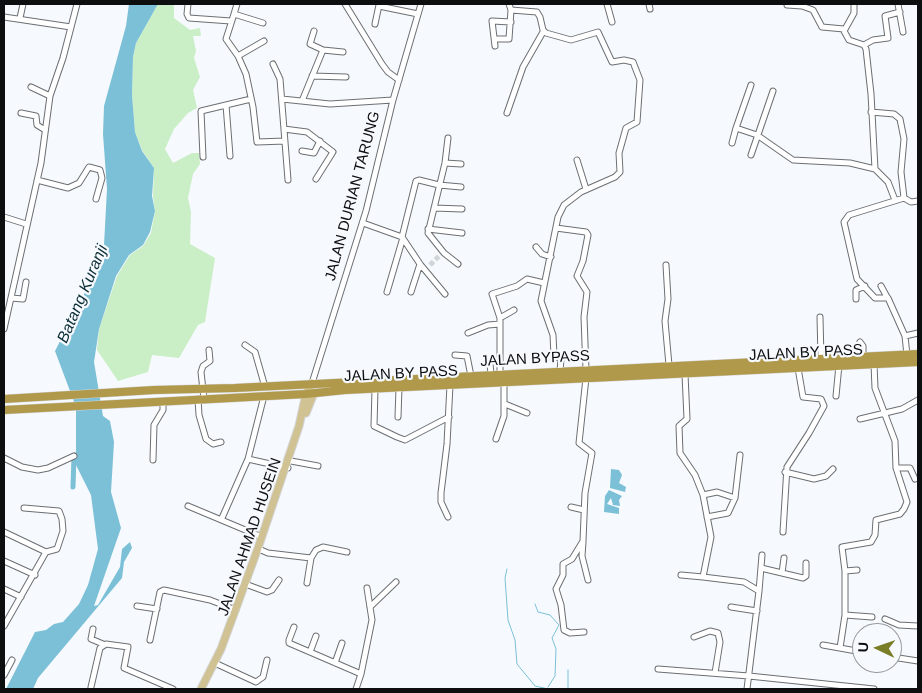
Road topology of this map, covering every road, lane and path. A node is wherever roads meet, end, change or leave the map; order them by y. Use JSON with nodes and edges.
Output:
{"nodes":[{"id":1,"x":22,"y":4,"type":"edge"},
{"id":2,"x":77,"y":4,"type":"edge"},
{"id":3,"x":188,"y":4,"type":"edge"},
{"id":4,"x":237,"y":4,"type":"edge"},
{"id":5,"x":345,"y":4,"type":"edge"},
{"id":6,"x":421,"y":4,"type":"edge"},
{"id":7,"x":509,"y":4,"type":"edge"},
{"id":8,"x":607,"y":4,"type":"edge"},
{"id":9,"x":854,"y":4,"type":"edge"},
{"id":10,"x":898,"y":4,"type":"edge"},
{"id":11,"x":379,"y":5,"type":"edge"},
{"id":12,"x":787,"y":5,"type":"edge"},
{"id":13,"x":511,"y":10,"type":"junction"},
{"id":14,"x":900,"y":12,"type":"junction"},
{"id":15,"x":234,"y":14,"type":"junction"},
{"id":16,"x":418,"y":14,"type":"junction"},
{"id":17,"x":4,"y":17,"type":"edge"},
{"id":18,"x":20,"y":18,"type":"junction"},
{"id":19,"x":231,"y":21,"type":"junction"},
{"id":20,"x":511,"y":22,"type":"junction"},
{"id":21,"x":612,"y":22,"type":"dead end"},
{"id":22,"x":264,"y":23,"type":"dead end"},
{"id":23,"x":376,"y":24,"type":"dead end"},
{"id":24,"x":71,"y":26,"type":"junction"},
{"id":25,"x":844,"y":29,"type":"junction"},
{"id":26,"x":314,"y":31,"type":"dead end"},
{"id":27,"x":543,"y":32,"type":"junction"},
{"id":28,"x":904,"y":32,"type":"dead end"},
{"id":29,"x":495,"y":39,"type":"junction"},
{"id":30,"x":264,"y":41,"type":"dead end"},
{"id":31,"x":864,"y":45,"type":"junction"},
{"id":32,"x":495,"y":46,"type":"dead end"},
{"id":33,"x":323,"y":50,"type":"junction"},
{"id":34,"x":343,"y":52,"type":"dead end"},
{"id":35,"x":238,"y":56,"type":"junction"},
{"id":36,"x":273,"y":64,"type":"dead end"},
{"id":37,"x":312,"y":76,"type":"junction"},
{"id":38,"x":346,"y":77,"type":"dead end"},
{"id":39,"x":399,"y":80,"type":"junction"},
{"id":40,"x":751,"y":85,"type":"dead end"},
{"id":41,"x":31,"y":87,"type":"dead end"},
{"id":42,"x":773,"y":91,"type":"dead end"},
{"id":43,"x":50,"y":96,"type":"junction"},
{"id":44,"x":251,"y":99,"type":"junction"},
{"id":45,"x":282,"y":99,"type":"junction"},
{"id":46,"x":393,"y":100,"type":"junction"},
{"id":47,"x":302,"y":101,"type":"junction"},
{"id":48,"x":226,"y":105,"type":"junction"},
{"id":49,"x":871,"y":112,"type":"junction"},
{"id":50,"x":21,"y":113,"type":"dead end"},
{"id":51,"x":507,"y":113,"type":"dead end"},
{"id":52,"x":736,"y":128,"type":"junction"},
{"id":53,"x":284,"y":129,"type":"junction"},
{"id":54,"x":45,"y":130,"type":"junction"},
{"id":55,"x":757,"y":135,"type":"junction"},
{"id":56,"x":448,"y":138,"type":"dead end"},
{"id":57,"x":285,"y":141,"type":"junction"},
{"id":58,"x":320,"y":141,"type":"junction"},
{"id":59,"x":732,"y":143,"type":"dead end"},
{"id":60,"x":302,"y":151,"type":"dead end"},
{"id":61,"x":751,"y":155,"type":"dead end"},
{"id":62,"x":230,"y":156,"type":"dead end"},
{"id":63,"x":203,"y":157,"type":"dead end"},
{"id":64,"x":577,"y":160,"type":"dead end"},
{"id":65,"x":445,"y":163,"type":"junction"},
{"id":66,"x":461,"y":164,"type":"dead end"},
{"id":67,"x":874,"y":169,"type":"junction"},
{"id":68,"x":316,"y":178,"type":"dead end"},
{"id":69,"x":37,"y":180,"type":"junction"},
{"id":70,"x":288,"y":180,"type":"dead end"},
{"id":71,"x":439,"y":185,"type":"junction"},
{"id":72,"x":461,"y":187,"type":"dead end"},
{"id":73,"x":586,"y":189,"type":"junction"},
{"id":74,"x":904,"y":198,"type":"junction"},
{"id":75,"x":96,"y":199,"type":"dead end"},
{"id":76,"x":895,"y":200,"type":"junction"},
{"id":77,"x":918,"y":201,"type":"edge"},
{"id":78,"x":434,"y":208,"type":"junction"},
{"id":79,"x":462,"y":209,"type":"dead end"},
{"id":80,"x":4,"y":217,"type":"edge"},
{"id":81,"x":363,"y":223,"type":"junction"},
{"id":82,"x":26,"y":224,"type":"junction"},
{"id":83,"x":556,"y":228,"type":"junction"},
{"id":84,"x":428,"y":229,"type":"junction"},
{"id":85,"x":462,"y":233,"type":"dead end"},
{"id":86,"x":402,"y":239,"type":"junction"},
{"id":87,"x":536,"y":247,"type":"dead end"},
{"id":88,"x":551,"y":257,"type":"junction"},
{"id":89,"x":458,"y":264,"type":"dead end"},
{"id":90,"x":430,"y":265,"type":"tunnel mouth"},
{"id":91,"x":666,"y":265,"type":"dead end"},
{"id":92,"x":422,"y":266,"type":"junction"},
{"id":93,"x":26,"y":282,"type":"dead end"},
{"id":94,"x":544,"y":283,"type":"junction"},
{"id":95,"x":865,"y":286,"type":"junction"},
{"id":96,"x":881,"y":286,"type":"dead end"},
{"id":97,"x":387,"y":292,"type":"dead end"},
{"id":98,"x":411,"y":292,"type":"dead end"},
{"id":99,"x":445,"y":294,"type":"dead end"},
{"id":100,"x":887,"y":297,"type":"junction"},
{"id":101,"x":11,"y":298,"type":"junction"},
{"id":102,"x":856,"y":299,"type":"dead end"},
{"id":103,"x":514,"y":310,"type":"dead end"},
{"id":104,"x":820,"y":317,"type":"dead end"},
{"id":105,"x":500,"y":318,"type":"junction"},
{"id":106,"x":500,"y":324,"type":"junction"},
{"id":107,"x":4,"y":329,"type":"edge"},
{"id":108,"x":468,"y":333,"type":"dead end"},
{"id":109,"x":918,"y":333,"type":"edge"},
{"id":110,"x":905,"y":336,"type":"junction"},
{"id":111,"x":860,"y":342,"type":"dead end"},
{"id":112,"x":245,"y":345,"type":"dead end"},
{"id":113,"x":209,"y":350,"type":"dead end"},
{"id":114,"x":918,"y":354,"type":"edge"},
{"id":115,"x":456,"y":355,"type":"dead end"},
{"id":116,"x":907,"y":355,"type":"junction"},
{"id":117,"x":821,"y":359,"type":"junction"},
{"id":118,"x":864,"y":360,"type":"junction"},
{"id":119,"x":918,"y":362,"type":"edge"},
{"id":120,"x":490,"y":363,"type":"dead end"},
{"id":121,"x":874,"y":364,"type":"junction"},
{"id":122,"x":669,"y":365,"type":"junction"},
{"id":123,"x":839,"y":365,"type":"junction"},
{"id":124,"x":798,"y":368,"type":"junction"},
{"id":125,"x":605,"y":369,"type":"junction"},
{"id":126,"x":560,"y":371,"type":"junction"},
{"id":127,"x":500,"y":374,"type":"junction"},
{"id":128,"x":586,"y":374,"type":"junction"},
{"id":129,"x":685,"y":374,"type":"junction"},
{"id":130,"x":490,"y":375,"type":"junction"},
{"id":131,"x":470,"y":376,"type":"junction"},
{"id":132,"x":606,"y":378,"type":"junction"},
{"id":133,"x":453,"y":382,"type":"junction"},
{"id":134,"x":312,"y":383,"type":"junction"},
{"id":135,"x":504,"y":383,"type":"junction"},
{"id":136,"x":265,"y":386,"type":"junction"},
{"id":137,"x":399,"y":388,"type":"junction"},
{"id":138,"x":203,"y":389,"type":"junction"},
{"id":139,"x":375,"y":389,"type":"junction"},
{"id":140,"x":310,"y":393,"type":"junction"},
{"id":141,"x":264,"y":396,"type":"junction"},
{"id":142,"x":836,"y":396,"type":"dead end"},
{"id":143,"x":4,"y":399,"type":"edge"},
{"id":144,"x":201,"y":399,"type":"junction"},
{"id":145,"x":918,"y":400,"type":"edge"},
{"id":146,"x":159,"y":402,"type":"junction"},
{"id":147,"x":505,"y":404,"type":"junction"},
{"id":148,"x":4,"y":410,"type":"edge"},
{"id":149,"x":527,"y":412,"type":"dead end"},
{"id":150,"x":884,"y":413,"type":"junction"},
{"id":151,"x":398,"y":417,"type":"dead end"},
{"id":152,"x":449,"y":418,"type":"junction"},
{"id":153,"x":860,"y":419,"type":"dead end"},
{"id":154,"x":496,"y":439,"type":"dead end"},
{"id":155,"x":221,"y":442,"type":"dead end"},
{"id":156,"x":740,"y":455,"type":"dead end"},
{"id":157,"x":74,"y":456,"type":"dead end"},
{"id":158,"x":4,"y":458,"type":"edge"},
{"id":159,"x":248,"y":458,"type":"junction"},
{"id":160,"x":153,"y":460,"type":"dead end"},
{"id":161,"x":288,"y":465,"type":"junction"},
{"id":162,"x":318,"y":466,"type":"dead end"},
{"id":163,"x":896,"y":468,"type":"junction"},
{"id":164,"x":832,"y":469,"type":"dead end"},
{"id":165,"x":785,"y":472,"type":"junction"},
{"id":166,"x":915,"y":479,"type":"dead end"},
{"id":167,"x":703,"y":495,"type":"junction"},
{"id":168,"x":735,"y":498,"type":"junction"},
{"id":169,"x":188,"y":506,"type":"dead end"},
{"id":170,"x":571,"y":507,"type":"dead end"},
{"id":171,"x":24,"y":508,"type":"dead end"},
{"id":172,"x":584,"y":510,"type":"junction"},
{"id":173,"x":448,"y":517,"type":"dead end"},
{"id":174,"x":707,"y":517,"type":"junction"},
{"id":175,"x":222,"y":518,"type":"junction"},
{"id":176,"x":4,"y":532,"type":"edge"},
{"id":177,"x":783,"y":532,"type":"dead end"},
{"id":178,"x":262,"y":537,"type":"junction"},
{"id":179,"x":583,"y":541,"type":"junction"},
{"id":180,"x":261,"y":550,"type":"junction"},
{"id":181,"x":46,"y":552,"type":"junction"},
{"id":182,"x":347,"y":552,"type":"dead end"},
{"id":183,"x":762,"y":555,"type":"dead end"},
{"id":184,"x":311,"y":558,"type":"junction"},
{"id":185,"x":784,"y":558,"type":"dead end"},
{"id":186,"x":4,"y":561,"type":"edge"},
{"id":187,"x":806,"y":563,"type":"dead end"},
{"id":188,"x":761,"y":568,"type":"junction"},
{"id":189,"x":857,"y":570,"type":"dead end"},
{"id":190,"x":845,"y":571,"type":"junction"},
{"id":191,"x":782,"y":573,"type":"junction"},
{"id":192,"x":35,"y":575,"type":"junction"},
{"id":193,"x":681,"y":575,"type":"dead end"},
{"id":194,"x":703,"y":577,"type":"junction"},
{"id":195,"x":279,"y":580,"type":"dead end"},
{"id":196,"x":588,"y":580,"type":"dead end"},
{"id":197,"x":396,"y":582,"type":"dead end"},
{"id":198,"x":307,"y":583,"type":"dead end"},
{"id":199,"x":248,"y":585,"type":"junction"},
{"id":200,"x":367,"y":588,"type":"dead end"},
{"id":201,"x":4,"y":589,"type":"edge"},
{"id":202,"x":759,"y":591,"type":"junction"},
{"id":203,"x":21,"y":597,"type":"junction"},
{"id":204,"x":137,"y":606,"type":"dead end"},
{"id":205,"x":370,"y":607,"type":"junction"},
{"id":206,"x":731,"y":607,"type":"dead end"},
{"id":207,"x":157,"y":609,"type":"junction"},
{"id":208,"x":236,"y":610,"type":"junction"},
{"id":209,"x":757,"y":611,"type":"junction"},
{"id":210,"x":845,"y":615,"type":"junction"},
{"id":211,"x":872,"y":617,"type":"dead end"},
{"id":212,"x":885,"y":619,"type":"dead end"},
{"id":213,"x":4,"y":626,"type":"edge"},
{"id":214,"x":918,"y":626,"type":"edge"},
{"id":215,"x":294,"y":627,"type":"dead end"},
{"id":216,"x":93,"y":629,"type":"dead end"},
{"id":217,"x":584,"y":632,"type":"dead end"},
{"id":218,"x":316,"y":636,"type":"dead end"},
{"id":219,"x":694,"y":637,"type":"dead end"},
{"id":220,"x":150,"y":640,"type":"dead end"},
{"id":221,"x":342,"y":643,"type":"dead end"},
{"id":222,"x":103,"y":644,"type":"junction"},
{"id":223,"x":822,"y":645,"type":"dead end"},
{"id":224,"x":840,"y":648,"type":"junction"},
{"id":225,"x":852,"y":650,"type":"edge"},
{"id":226,"x":310,"y":652,"type":"junction"},
{"id":227,"x":902,"y":659,"type":"edge"},
{"id":228,"x":12,"y":660,"type":"dead end"},
{"id":229,"x":267,"y":660,"type":"dead end"},
{"id":230,"x":918,"y":662,"type":"edge"},
{"id":231,"x":335,"y":663,"type":"junction"},
{"id":232,"x":217,"y":664,"type":"junction"},
{"id":233,"x":658,"y":669,"type":"dead end"},
{"id":234,"x":715,"y":673,"type":"junction"},
{"id":235,"x":361,"y":674,"type":"junction"},
{"id":236,"x":4,"y":675,"type":"edge"},
{"id":237,"x":749,"y":676,"type":"junction"},
{"id":238,"x":822,"y":686,"type":"edge"},
{"id":239,"x":93,"y":689,"type":"edge"},
{"id":240,"x":173,"y":689,"type":"edge"},
{"id":241,"x":203,"y":689,"type":"edge"},
{"id":242,"x":356,"y":689,"type":"edge"},
{"id":243,"x":747,"y":689,"type":"edge"},
{"id":244,"x":874,"y":689,"type":"edge"}],
"edges":[{"from":1,"to":18,"type":"street"},
{"from":2,"to":24,"type":"street"},
{"from":3,"to":19,"type":"street"},
{"from":4,"to":15,"type":"street"},
{"from":5,"to":39,"type":"street"},
{"from":6,"to":16,"type":"street","name":"JALAN DURIAN TARUNG"},
{"from":7,"to":13,"type":"street"},
{"from":8,"to":21,"type":"street"},
{"from":9,"to":25,"type":"street"},
{"from":10,"to":14,"type":"street"},
{"from":11,"to":16,"type":"street"},
{"from":11,"to":23,"type":"street"},
{"from":12,"to":25,"type":"street"},
{"from":13,"to":20,"type":"street"},
{"from":13,"to":27,"type":"street"},
{"from":14,"to":28,"type":"street"},
{"from":14,"to":31,"type":"street"},
{"from":15,"to":19,"type":"street"},
{"from":15,"to":22,"type":"street"},
{"from":16,"to":39,"type":"street","name":"JALAN DURIAN TARUNG"},
{"from":17,"to":18,"type":"street"},
{"from":18,"to":24,"type":"street"},
{"from":19,"to":35,"type":"street"},
{"from":20,"to":29,"type":"street"},
{"from":20,"to":29,"type":"street"},
{"from":24,"to":43,"type":"street"},
{"from":25,"to":31,"type":"street"},
{"from":26,"to":33,"type":"street"},
{"from":27,"to":51,"type":"street"},
{"from":27,"to":73,"type":"street"},
{"from":29,"to":32,"type":"street"},
{"from":30,"to":35,"type":"street"},
{"from":31,"to":49,"type":"street"},
{"from":33,"to":34,"type":"street"},
{"from":33,"to":37,"type":"street"},
{"from":35,"to":44,"type":"street"},
{"from":36,"to":45,"type":"street"},
{"from":37,"to":38,"type":"street"},
{"from":37,"to":47,"type":"street"},
{"from":39,"to":46,"type":"street","name":"JALAN DURIAN TARUNG"},
{"from":40,"to":52,"type":"street"},
{"from":41,"to":43,"type":"street"},
{"from":42,"to":55,"type":"street"},
{"from":43,"to":54,"type":"street"},
{"from":44,"to":48,"type":"street"},
{"from":44,"to":57,"type":"street"},
{"from":45,"to":47,"type":"street"},
{"from":45,"to":53,"type":"street"},
{"from":46,"to":47,"type":"street"},
{"from":46,"to":81,"type":"street","name":"JALAN DURIAN TARUNG"},
{"from":48,"to":62,"type":"street"},
{"from":48,"to":63,"type":"street"},
{"from":49,"to":67,"type":"street"},
{"from":49,"to":74,"type":"street"},
{"from":50,"to":54,"type":"street"},
{"from":52,"to":55,"type":"street"},
{"from":52,"to":59,"type":"street"},
{"from":53,"to":57,"type":"street"},
{"from":53,"to":58,"type":"street"},
{"from":54,"to":69,"type":"street"},
{"from":55,"to":61,"type":"street"},
{"from":55,"to":67,"type":"street"},
{"from":56,"to":65,"type":"street"},
{"from":57,"to":70,"type":"street"},
{"from":58,"to":60,"type":"street"},
{"from":58,"to":68,"type":"street"},
{"from":64,"to":73,"type":"street"},
{"from":65,"to":66,"type":"street"},
{"from":65,"to":71,"type":"street"},
{"from":67,"to":76,"type":"street"},
{"from":69,"to":75,"type":"street"},
{"from":69,"to":82,"type":"street"},
{"from":71,"to":72,"type":"street"},
{"from":71,"to":78,"type":"street"},
{"from":71,"to":86,"type":"street"},
{"from":73,"to":83,"type":"street"},
{"from":74,"to":76,"type":"street"},
{"from":74,"to":77,"type":"street"},
{"from":76,"to":95,"type":"street"},
{"from":78,"to":79,"type":"street"},
{"from":78,"to":84,"type":"street"},
{"from":80,"to":82,"type":"street"},
{"from":81,"to":86,"type":"street"},
{"from":81,"to":134,"type":"street","name":"JALAN DURIAN TARUNG"},
{"from":82,"to":101,"type":"street"},
{"from":83,"to":88,"type":"street"},
{"from":83,"to":128,"type":"street"},
{"from":84,"to":85,"type":"street"},
{"from":84,"to":89,"type":"street"},
{"from":86,"to":92,"type":"street"},
{"from":86,"to":97,"type":"street"},
{"from":87,"to":88,"type":"street"},
{"from":88,"to":94,"type":"street"},
{"from":90,"to":92,"type":"street"},
{"from":91,"to":122,"type":"street"},
{"from":92,"to":98,"type":"street"},
{"from":92,"to":99,"type":"street"},
{"from":93,"to":101,"type":"street"},
{"from":94,"to":105,"type":"street"},
{"from":94,"to":126,"type":"street"},
{"from":95,"to":100,"type":"street"},
{"from":95,"to":102,"type":"street"},
{"from":96,"to":100,"type":"street"},
{"from":100,"to":110,"type":"street"},
{"from":101,"to":107,"type":"street"},
{"from":103,"to":105,"type":"street"},
{"from":104,"to":117,"type":"street"},
{"from":105,"to":106,"type":"street"},
{"from":106,"to":108,"type":"street"},
{"from":106,"to":127,"type":"street"},
{"from":109,"to":110,"type":"street"},
{"from":110,"to":116,"type":"street"},
{"from":111,"to":118,"type":"street"},
{"from":112,"to":136,"type":"street"},
{"from":113,"to":138,"type":"street"},
{"from":114,"to":116,"type":"highway","name":"JALAN BYPASS"},
{"from":115,"to":131,"type":"street"},
{"from":116,"to":118,"type":"highway","name":"JALAN BYPASS"},
{"from":117,"to":118,"type":"highway","name":"JALAN BYPASS"},
{"from":117,"to":122,"type":"highway","name":"JALAN BYPASS"},
{"from":118,"to":121,"type":"highway","name":"JALAN BY PASS"},
{"from":118,"to":123,"type":"highway","name":"JALAN BY PASS"},
{"from":119,"to":121,"type":"highway","name":"JALAN BY PASS"},
{"from":120,"to":130,"type":"street"},
{"from":121,"to":150,"type":"street"},
{"from":122,"to":125,"type":"highway","name":"JALAN BYPASS"},
{"from":123,"to":124,"type":"highway","name":"JALAN BY PASS"},
{"from":123,"to":142,"type":"street"},
{"from":124,"to":129,"type":"highway","name":"JALAN BY PASS"},
{"from":124,"to":165,"type":"street"},
{"from":125,"to":128,"type":"highway","name":"JALAN BYPASS"},
{"from":125,"to":132,"type":"highway"},
{"from":126,"to":127,"type":"highway","name":"JALAN BYPASS"},
{"from":126,"to":128,"type":"highway","name":"JALAN BYPASS"},
{"from":127,"to":130,"type":"highway","name":"JALAN BYPASS"},
{"from":128,"to":132,"type":"highway","name":"JALAN BY PASS"},
{"from":128,"to":135,"type":"highway","name":"JALAN BY PASS"},
{"from":128,"to":172,"type":"street"},
{"from":129,"to":132,"type":"highway","name":"JALAN BY PASS"},
{"from":129,"to":167,"type":"street"},
{"from":130,"to":131,"type":"highway","name":"JALAN BYPASS"},
{"from":131,"to":133,"type":"highway","name":"JALAN BYPASS"},
{"from":133,"to":134,"type":"highway","name":"JALAN BYPASS"},
{"from":133,"to":135,"type":"highway","name":"JALAN BY PASS"},
{"from":133,"to":137,"type":"highway","name":"JALAN BY PASS"},
{"from":133,"to":152,"type":"street"},
{"from":134,"to":136,"type":"highway","name":"JALAN BYPASS"},
{"from":134,"to":140,"type":"main road","name":"JALAN DURIAN TARUNG"},
{"from":135,"to":147,"type":"street"},
{"from":136,"to":138,"type":"highway","name":"JALAN BYPASS"},
{"from":137,"to":139,"type":"highway","name":"JALAN BY PASS"},
{"from":137,"to":151,"type":"street"},
{"from":138,"to":143,"type":"highway","name":"JALAN BYPASS"},
{"from":138,"to":144,"type":"street"},
{"from":139,"to":140,"type":"highway","name":"JALAN BY PASS"},
{"from":139,"to":152,"type":"street"},
{"from":140,"to":141,"type":"highway","name":"JALAN BY PASS"},
{"from":140,"to":161,"type":"main road","name":"JALAN AHMAD HUSEIN"},
{"from":141,"to":144,"type":"highway","name":"JALAN BY PASS"},
{"from":141,"to":159,"type":"street"},
{"from":144,"to":146,"type":"highway","name":"JALAN BY PASS"},
{"from":144,"to":155,"type":"street"},
{"from":145,"to":150,"type":"street"},
{"from":146,"to":148,"type":"highway","name":"JALAN BY PASS"},
{"from":146,"to":160,"type":"street"},
{"from":147,"to":149,"type":"street"},
{"from":147,"to":154,"type":"street"},
{"from":150,"to":153,"type":"street"},
{"from":150,"to":163,"type":"street"},
{"from":152,"to":173,"type":"street"},
{"from":156,"to":168,"type":"street"},
{"from":157,"to":158,"type":"street"},
{"from":159,"to":161,"type":"street"},
{"from":159,"to":175,"type":"street"},
{"from":161,"to":162,"type":"street"},
{"from":161,"to":178,"type":"main road","name":"JALAN AHMAD HUSEIN"},
{"from":161,"to":180,"type":"main road","name":"JALAN AHMAD HUSEIN"},
{"from":163,"to":166,"type":"street"},
{"from":163,"to":190,"type":"street"},
{"from":164,"to":165,"type":"street"},
{"from":165,"to":177,"type":"street"},
{"from":167,"to":168,"type":"street"},
{"from":167,"to":174,"type":"street"},
{"from":168,"to":174,"type":"street"},
{"from":169,"to":175,"type":"street"},
{"from":170,"to":172,"type":"street"},
{"from":171,"to":181,"type":"street"},
{"from":172,"to":179,"type":"street"},
{"from":174,"to":194,"type":"street"},
{"from":175,"to":178,"type":"street"},
{"from":176,"to":181,"type":"street"},
{"from":178,"to":208,"type":"main road","name":"JALAN AHMAD HUSEIN"},
{"from":179,"to":196,"type":"street"},
{"from":179,"to":217,"type":"street"},
{"from":180,"to":184,"type":"street"},
{"from":180,"to":199,"type":"main road","name":"JALAN AHMAD HUSEIN"},
{"from":181,"to":192,"type":"street"},
{"from":182,"to":184,"type":"street"},
{"from":183,"to":188,"type":"street"},
{"from":184,"to":198,"type":"street"},
{"from":185,"to":191,"type":"street"},
{"from":186,"to":192,"type":"street"},
{"from":187,"to":191,"type":"street"},
{"from":188,"to":191,"type":"street"},
{"from":188,"to":202,"type":"street"},
{"from":189,"to":190,"type":"street"},
{"from":190,"to":210,"type":"street"},
{"from":192,"to":203,"type":"street"},
{"from":193,"to":194,"type":"street"},
{"from":194,"to":202,"type":"street"},
{"from":195,"to":199,"type":"street"},
{"from":197,"to":205,"type":"street"},
{"from":199,"to":232,"type":"main road","name":"JALAN AHMAD HUSEIN"},
{"from":200,"to":205,"type":"street"},
{"from":201,"to":203,"type":"street"},
{"from":202,"to":209,"type":"street"},
{"from":203,"to":213,"type":"street"},
{"from":204,"to":207,"type":"street"},
{"from":205,"to":235,"type":"street"},
{"from":206,"to":209,"type":"street"},
{"from":207,"to":208,"type":"street"},
{"from":207,"to":220,"type":"street"},
{"from":208,"to":241,"type":"main road","name":"JALAN AHMAD HUSEIN"},
{"from":209,"to":237,"type":"street"},
{"from":210,"to":211,"type":"street"},
{"from":210,"to":224,"type":"street"},
{"from":212,"to":214,"type":"street"},
{"from":215,"to":226,"type":"street"},
{"from":216,"to":222,"type":"street"},
{"from":218,"to":226,"type":"street"},
{"from":219,"to":234,"type":"street"},
{"from":221,"to":231,"type":"street"},
{"from":222,"to":239,"type":"street"},
{"from":222,"to":240,"type":"street"},
{"from":223,"to":224,"type":"street"},
{"from":224,"to":225,"type":"street"},
{"from":226,"to":231,"type":"street"},
{"from":227,"to":230,"type":"street"},
{"from":228,"to":236,"type":"street"},
{"from":229,"to":232,"type":"street"},
{"from":231,"to":235,"type":"street"},
{"from":232,"to":241,"type":"main road","name":"JALAN AHMAD HUSEIN"},
{"from":233,"to":234,"type":"street"},
{"from":234,"to":237,"type":"street"},
{"from":235,"to":242,"type":"street"},
{"from":237,"to":238,"type":"street"},
{"from":237,"to":243,"type":"street"},
{"from":238,"to":244,"type":"street"}]}
